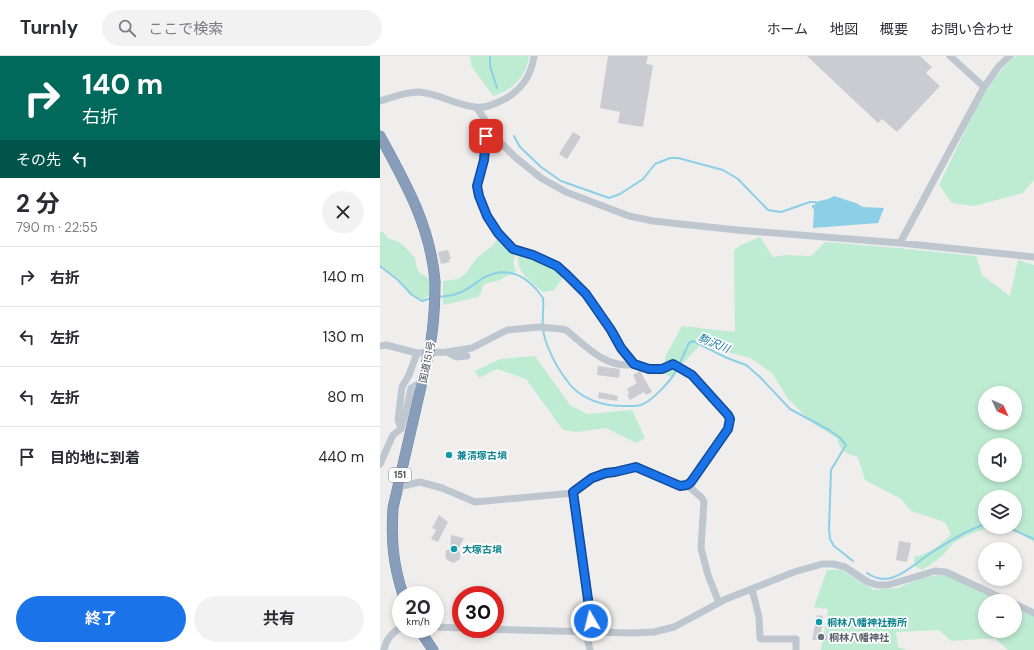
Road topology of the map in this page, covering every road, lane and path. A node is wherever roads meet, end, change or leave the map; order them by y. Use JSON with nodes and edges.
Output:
{"nodes":[{"id":1,"x":534,"y":56,"type":"edge"},
{"id":2,"x":950,"y":56,"type":"edge"},
{"id":3,"x":1010,"y":56,"type":"edge"},
{"id":4,"x":984,"y":87,"type":"junction"},
{"id":5,"x":380,"y":101,"type":"edge"},
{"id":6,"x":477,"y":108,"type":"junction"},
{"id":7,"x":483,"y":118,"type":"junction"},
{"id":8,"x":380,"y":136,"type":"edge"},
{"id":9,"x":900,"y":243,"type":"junction"},
{"id":10,"x":1034,"y":257,"type":"edge"},
{"id":11,"x":380,"y":346,"type":"edge"},
{"id":12,"x":447,"y":352,"type":"junction"},
{"id":13,"x":417,"y":353,"type":"junction"},
{"id":14,"x":467,"y":356,"type":"dead end"},
{"id":15,"x":634,"y":364,"type":"junction"},
{"id":16,"x":422,"y":382,"type":"junction"},
{"id":17,"x":401,"y":429,"type":"junction"},
{"id":18,"x":380,"y":464,"type":"edge"},
{"id":19,"x":687,"y":485,"type":"junction"},
{"id":20,"x":398,"y":487,"type":"junction"},
{"id":21,"x":573,"y":492,"type":"junction"},
{"id":22,"x":401,"y":586,"type":"edge"},
{"id":23,"x":752,"y":589,"type":"junction"},
{"id":24,"x":993,"y":594,"type":"edge"},
{"id":25,"x":719,"y":603,"type":"junction"},
{"id":26,"x":1022,"y":607,"type":"edge"},
{"id":27,"x":1034,"y":613,"type":"edge"},
{"id":28,"x":504,"y":630,"type":"edge"},
{"id":29,"x":589,"y":632,"type":"junction"},
{"id":30,"x":392,"y":634,"type":"edge"},
{"id":31,"x":426,"y":638,"type":"edge"},
{"id":32,"x":384,"y":650,"type":"edge"},
{"id":33,"x":433,"y":650,"type":"edge"},
{"id":34,"x":590,"y":650,"type":"edge"},
{"id":35,"x":796,"y":650,"type":"edge"}],
"edges":[{"from":1,"to":6,"type":"street"},
{"from":2,"to":4,"type":"street"},
{"from":3,"to":4,"type":"street"},
{"from":4,"to":9,"type":"street"},
{"from":5,"to":6,"type":"street"},
{"from":6,"to":7,"type":"street"},
{"from":7,"to":9,"type":"street"},
{"from":7,"to":15,"type":"street"},
{"from":8,"to":16,"type":"highway","name":"国道151号","number":"151","bridge":true},
{"from":9,"to":10,"type":"street"},
{"from":11,"to":13,"type":"street"},
{"from":12,"to":13,"type":"street"},
{"from":12,"to":14,"type":"street"},
{"from":12,"to":15,"type":"street"},
{"from":13,"to":17,"type":"street"},
{"from":15,"to":19,"type":"street"},
{"from":16,"to":17,"type":"street"},
{"from":16,"to":20,"type":"highway","name":"国道151号","number":"151"},
{"from":17,"to":18,"type":"street"},
{"from":19,"to":21,"type":"street"},
{"from":19,"to":25,"type":"street"},
{"from":20,"to":21,"type":"street"},
{"from":20,"to":22,"type":"highway","name":"国道151号","number":"151"},
{"from":21,"to":29,"type":"street"},
{"from":23,"to":24,"type":"street"},
{"from":23,"to":25,"type":"street"},
{"from":23,"to":35,"type":"street"},
{"from":25,"to":29,"type":"street"},
{"from":26,"to":27,"type":"street"},
{"from":28,"to":29,"type":"street"},
{"from":29,"to":34,"type":"street"},
{"from":30,"to":32,"type":"street"},
{"from":31,"to":33,"type":"highway"}]}
